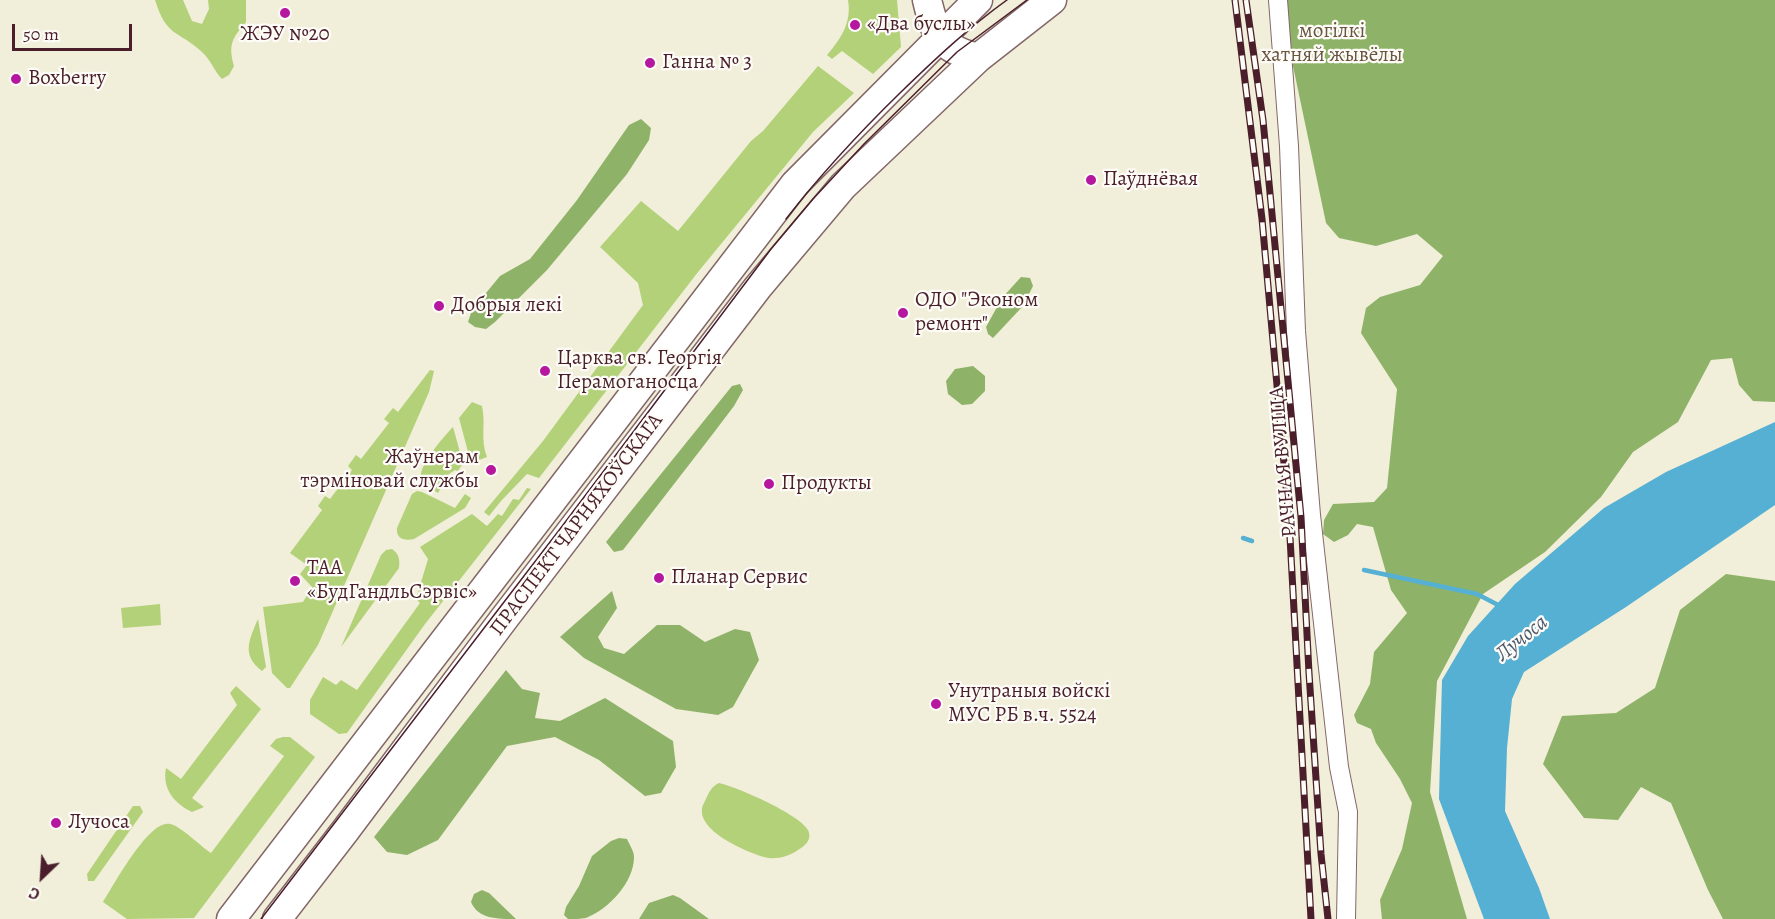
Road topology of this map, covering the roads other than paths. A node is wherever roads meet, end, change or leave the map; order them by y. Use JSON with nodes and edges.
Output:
{"nodes":[{"id":1,"x":927,"y":0,"type":"edge"},
{"id":2,"x":978,"y":0,"type":"edge"},
{"id":3,"x":982,"y":0,"type":"edge"},
{"id":4,"x":1053,"y":0,"type":"edge"},
{"id":5,"x":1278,"y":0,"type":"edge"},
{"id":6,"x":940,"y":38,"type":"junction"},
{"id":7,"x":978,"y":58,"type":"junction"},
{"id":8,"x":231,"y":919,"type":"edge"},
{"id":9,"x":277,"y":919,"type":"edge"},
{"id":10,"x":1346,"y":919,"type":"edge"}],
"edges":[{"from":1,"to":6,"type":"main road"},
{"from":2,"to":6,"type":"main road","name":"ПРАСПЕКТ ЧАРНЯХОЎСКАГА"},
{"from":3,"to":7,"type":"main road"},
{"from":4,"to":7,"type":"main road","name":"ПРАСПЕКТ ЧАРНЯХОЎСКАГА"},
{"from":5,"to":10,"type":"street","name":"РАЧНАЯ ВУЛІЦА"},
{"from":6,"to":7,"type":"main road"},
{"from":6,"to":8,"type":"main road","name":"ПРАСПЕКТ ЧАРНЯХОЎСКАГА"},
{"from":7,"to":9,"type":"main road","name":"ПРАСПЕКТ ЧАРНЯХОЎСКАГА"}]}
